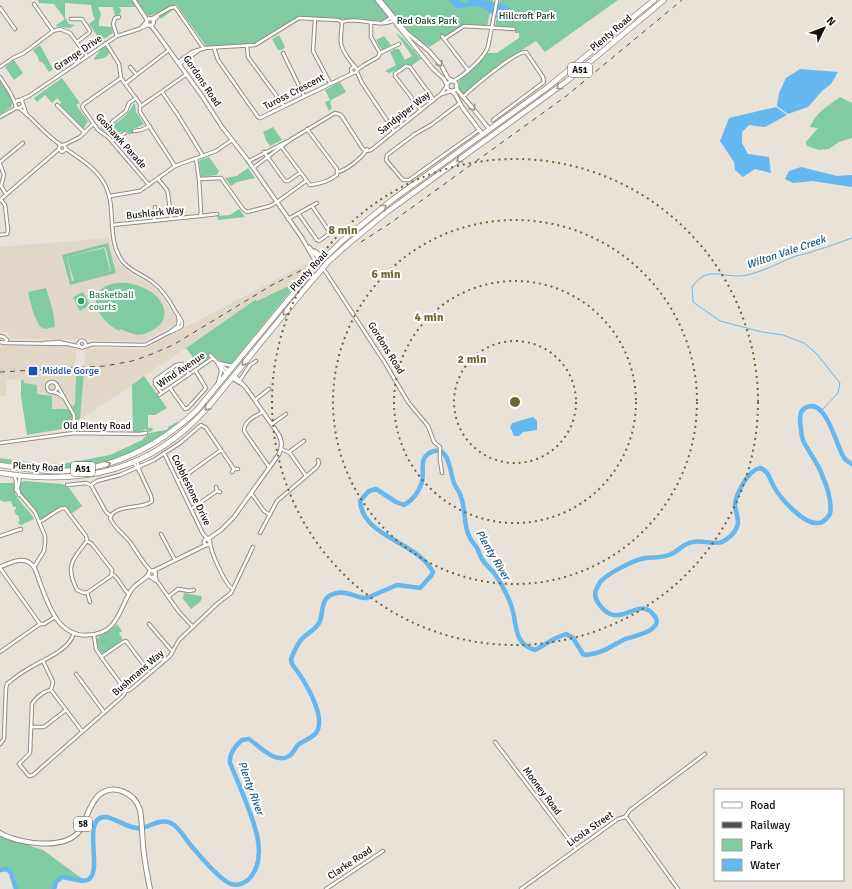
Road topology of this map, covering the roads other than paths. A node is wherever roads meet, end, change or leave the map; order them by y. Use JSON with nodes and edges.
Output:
{"nodes":[{"id":1,"x":134,"y":0,"type":"edge"},
{"id":2,"x":377,"y":0,"type":"edge"},
{"id":3,"x":380,"y":0,"type":"edge"},
{"id":4,"x":497,"y":0,"type":"edge"},
{"id":5,"x":654,"y":0,"type":"edge"},
{"id":6,"x":664,"y":0,"type":"edge"},
{"id":7,"x":34,"y":4,"type":"dead end"},
{"id":8,"x":0,"y":8,"type":"edge"},
{"id":9,"x":119,"y":17,"type":"dead end"},
{"id":10,"x":393,"y":18,"type":"junction"},
{"id":11,"x":72,"y":19,"type":"dead end"},
{"id":12,"x":315,"y":19,"type":"junction"},
{"id":13,"x":150,"y":22,"type":"junction"},
{"id":14,"x":342,"y":22,"type":"junction"},
{"id":15,"x":371,"y":22,"type":"junction"},
{"id":16,"x":491,"y":27,"type":"junction"},
{"id":17,"x":15,"y":29,"type":"dead end"},
{"id":18,"x":514,"y":29,"type":"dead end"},
{"id":19,"x":53,"y":31,"type":"junction"},
{"id":20,"x":117,"y":36,"type":"junction"},
{"id":21,"x":442,"y":36,"type":"dead end"},
{"id":22,"x":444,"y":39,"type":"junction"},
{"id":23,"x":77,"y":42,"type":"junction"},
{"id":24,"x":106,"y":43,"type":"junction"},
{"id":25,"x":420,"y":43,"type":"junction"},
{"id":26,"x":399,"y":44,"type":"dead end"},
{"id":27,"x":247,"y":46,"type":"junction"},
{"id":28,"x":214,"y":48,"type":"junction"},
{"id":29,"x":204,"y":49,"type":"junction"},
{"id":30,"x":169,"y":50,"type":"junction"},
{"id":31,"x":418,"y":50,"type":"junction"},
{"id":32,"x":283,"y":52,"type":"dead end"},
{"id":33,"x":380,"y":53,"type":"junction"},
{"id":34,"x":87,"y":56,"type":"junction"},
{"id":35,"x":179,"y":63,"type":"junction"},
{"id":36,"x":0,"y":67,"type":"edge"},
{"id":37,"x":130,"y":67,"type":"dead end"},
{"id":38,"x":354,"y":70,"type":"junction"},
{"id":39,"x":468,"y":70,"type":"junction"},
{"id":40,"x":136,"y":74,"type":"junction"},
{"id":41,"x":187,"y":74,"type":"junction"},
{"id":42,"x":462,"y":76,"type":"junction"},
{"id":43,"x":0,"y":78,"type":"edge"},
{"id":44,"x":121,"y":78,"type":"junction"},
{"id":45,"x":453,"y":81,"type":"junction"},
{"id":46,"x":126,"y":83,"type":"junction"},
{"id":47,"x":330,"y":83,"type":"junction"},
{"id":48,"x":447,"y":86,"type":"junction"},
{"id":49,"x":456,"y":86,"type":"junction"},
{"id":50,"x":451,"y":91,"type":"junction"},
{"id":51,"x":162,"y":92,"type":"junction"},
{"id":52,"x":11,"y":94,"type":"junction"},
{"id":53,"x":441,"y":94,"type":"junction"},
{"id":54,"x":29,"y":96,"type":"junction"},
{"id":55,"x":304,"y":96,"type":"junction"},
{"id":56,"x":463,"y":97,"type":"junction"},
{"id":57,"x":136,"y":98,"type":"junction"},
{"id":58,"x":19,"y":100,"type":"junction"},
{"id":59,"x":434,"y":100,"type":"junction"},
{"id":60,"x":460,"y":103,"type":"junction"},
{"id":61,"x":23,"y":105,"type":"junction"},
{"id":62,"x":57,"y":105,"type":"dead end"},
{"id":63,"x":16,"y":106,"type":"junction"},
{"id":64,"x":141,"y":106,"type":"junction"},
{"id":65,"x":284,"y":106,"type":"junction"},
{"id":66,"x":420,"y":110,"type":"junction"},
{"id":67,"x":26,"y":113,"type":"junction"},
{"id":68,"x":498,"y":116,"type":"junction"},
{"id":69,"x":0,"y":117,"type":"edge"},
{"id":70,"x":493,"y":120,"type":"dead end"},
{"id":71,"x":112,"y":122,"type":"dead end"},
{"id":72,"x":93,"y":124,"type":"junction"},
{"id":73,"x":150,"y":126,"type":"junction"},
{"id":74,"x":494,"y":127,"type":"junction"},
{"id":75,"x":307,"y":129,"type":"junction"},
{"id":76,"x":479,"y":130,"type":"junction"},
{"id":77,"x":490,"y":130,"type":"junction"},
{"id":78,"x":134,"y":131,"type":"dead end"},
{"id":79,"x":394,"y":131,"type":"junction"},
{"id":80,"x":84,"y":132,"type":"junction"},
{"id":81,"x":126,"y":132,"type":"dead end"},
{"id":82,"x":483,"y":135,"type":"junction"},
{"id":83,"x":493,"y":136,"type":"junction"},
{"id":84,"x":232,"y":140,"type":"junction"},
{"id":85,"x":486,"y":140,"type":"junction"},
{"id":86,"x":112,"y":141,"type":"junction"},
{"id":87,"x":23,"y":143,"type":"dead end"},
{"id":88,"x":281,"y":146,"type":"junction"},
{"id":89,"x":62,"y":148,"type":"junction"},
{"id":90,"x":366,"y":150,"type":"junction"},
{"id":91,"x":264,"y":152,"type":"junction"},
{"id":92,"x":202,"y":156,"type":"junction"},
{"id":93,"x":196,"y":158,"type":"junction"},
{"id":94,"x":268,"y":158,"type":"junction"},
{"id":95,"x":249,"y":161,"type":"junction"},
{"id":96,"x":0,"y":163,"type":"edge"},
{"id":97,"x":175,"y":166,"type":"junction"},
{"id":98,"x":254,"y":168,"type":"junction"},
{"id":99,"x":337,"y":172,"type":"junction"},
{"id":100,"x":300,"y":173,"type":"junction"},
{"id":101,"x":158,"y":179,"type":"junction"},
{"id":102,"x":199,"y":179,"type":"junction"},
{"id":103,"x":306,"y":181,"type":"junction"},
{"id":104,"x":149,"y":185,"type":"junction"},
{"id":105,"x":6,"y":194,"type":"junction"},
{"id":106,"x":110,"y":196,"type":"junction"},
{"id":107,"x":0,"y":200,"type":"edge"},
{"id":108,"x":277,"y":202,"type":"junction"},
{"id":109,"x":317,"y":203,"type":"dead end"},
{"id":110,"x":312,"y":206,"type":"junction"},
{"id":111,"x":155,"y":207,"type":"dead end"},
{"id":112,"x":298,"y":213,"type":"junction"},
{"id":113,"x":217,"y":214,"type":"dead end"},
{"id":114,"x":200,"y":216,"type":"junction"},
{"id":115,"x":171,"y":219,"type":"junction"},
{"id":116,"x":288,"y":219,"type":"junction"},
{"id":117,"x":154,"y":221,"type":"junction"},
{"id":118,"x":112,"y":225,"type":"junction"},
{"id":119,"x":0,"y":235,"type":"edge"},
{"id":120,"x":303,"y":239,"type":"junction"},
{"id":121,"x":326,"y":256,"type":"junction"},
{"id":122,"x":319,"y":262,"type":"junction"},
{"id":123,"x":323,"y":268,"type":"junction"},
{"id":124,"x":0,"y":337,"type":"edge"},
{"id":125,"x":6,"y":338,"type":"junction"},
{"id":126,"x":80,"y":341,"type":"junction"},
{"id":127,"x":84,"y":341,"type":"junction"},
{"id":128,"x":0,"y":342,"type":"edge"},
{"id":129,"x":5,"y":343,"type":"junction"},
{"id":130,"x":15,"y":343,"type":"junction"},
{"id":131,"x":40,"y":343,"type":"junction"},
{"id":132,"x":65,"y":344,"type":"junction"},
{"id":133,"x":70,"y":344,"type":"junction"},
{"id":134,"x":93,"y":344,"type":"junction"},
{"id":135,"x":82,"y":347,"type":"junction"},
{"id":136,"x":210,"y":355,"type":"dead end"},
{"id":137,"x":213,"y":358,"type":"junction"},
{"id":138,"x":256,"y":361,"type":"dead end"},
{"id":139,"x":218,"y":362,"type":"junction"},
{"id":140,"x":233,"y":366,"type":"junction"},
{"id":141,"x":220,"y":367,"type":"junction"},
{"id":142,"x":195,"y":370,"type":"junction"},
{"id":143,"x":227,"y":372,"type":"junction"},
{"id":144,"x":189,"y":374,"type":"junction"},
{"id":145,"x":233,"y":377,"type":"junction"},
{"id":146,"x":239,"y":381,"type":"junction"},
{"id":147,"x":57,"y":385,"type":"junction"},
{"id":148,"x":217,"y":385,"type":"junction"},
{"id":149,"x":170,"y":388,"type":"junction"},
{"id":150,"x":269,"y":389,"type":"dead end"},
{"id":151,"x":53,"y":392,"type":"junction"},
{"id":152,"x":64,"y":399,"type":"junction"},
{"id":153,"x":255,"y":400,"type":"junction"},
{"id":154,"x":263,"y":411,"type":"junction"},
{"id":155,"x":286,"y":414,"type":"dead end"},
{"id":156,"x":272,"y":424,"type":"junction"},
{"id":157,"x":74,"y":433,"type":"junction"},
{"id":158,"x":146,"y":433,"type":"dead end"},
{"id":159,"x":304,"y":441,"type":"dead end"},
{"id":160,"x":0,"y":443,"type":"edge"},
{"id":161,"x":221,"y":450,"type":"junction"},
{"id":162,"x":281,"y":450,"type":"junction"},
{"id":163,"x":289,"y":452,"type":"junction"},
{"id":164,"x":164,"y":453,"type":"junction"},
{"id":165,"x":318,"y":460,"type":"dead end"},
{"id":166,"x":135,"y":461,"type":"junction"},
{"id":167,"x":0,"y":465,"type":"edge"},
{"id":168,"x":270,"y":466,"type":"junction"},
{"id":169,"x":11,"y":467,"type":"junction"},
{"id":170,"x":138,"y":467,"type":"junction"},
{"id":171,"x":232,"y":472,"type":"dead end"},
{"id":172,"x":0,"y":473,"type":"edge"},
{"id":173,"x":442,"y":473,"type":"dead end"},
{"id":174,"x":17,"y":475,"type":"junction"},
{"id":175,"x":306,"y":476,"type":"junction"},
{"id":176,"x":178,"y":481,"type":"junction"},
{"id":177,"x":67,"y":485,"type":"dead end"},
{"id":178,"x":90,"y":485,"type":"junction"},
{"id":179,"x":218,"y":490,"type":"dead end"},
{"id":180,"x":251,"y":493,"type":"junction"},
{"id":181,"x":19,"y":495,"type":"junction"},
{"id":182,"x":191,"y":509,"type":"junction"},
{"id":183,"x":270,"y":515,"type":"junction"},
{"id":184,"x":111,"y":516,"type":"junction"},
{"id":185,"x":40,"y":522,"type":"junction"},
{"id":186,"x":21,"y":529,"type":"dead end"},
{"id":187,"x":260,"y":533,"type":"dead end"},
{"id":188,"x":161,"y":534,"type":"dead end"},
{"id":189,"x":0,"y":536,"type":"edge"},
{"id":190,"x":87,"y":541,"type":"junction"},
{"id":191,"x":207,"y":542,"type":"junction"},
{"id":192,"x":253,"y":547,"type":"dead end"},
{"id":193,"x":174,"y":560,"type":"junction"},
{"id":194,"x":33,"y":566,"type":"junction"},
{"id":195,"x":1,"y":569,"type":"edge"},
{"id":196,"x":112,"y":574,"type":"junction"},
{"id":197,"x":152,"y":574,"type":"junction"},
{"id":198,"x":233,"y":589,"type":"junction"},
{"id":199,"x":194,"y":590,"type":"dead end"},
{"id":200,"x":87,"y":592,"type":"junction"},
{"id":201,"x":130,"y":593,"type":"junction"},
{"id":202,"x":168,"y":597,"type":"junction"},
{"id":203,"x":90,"y":602,"type":"dead end"},
{"id":204,"x":55,"y":616,"type":"junction"},
{"id":205,"x":39,"y":623,"type":"junction"},
{"id":206,"x":149,"y":624,"type":"dead end"},
{"id":207,"x":193,"y":627,"type":"junction"},
{"id":208,"x":74,"y":633,"type":"junction"},
{"id":209,"x":94,"y":635,"type":"junction"},
{"id":210,"x":172,"y":651,"type":"junction"},
{"id":211,"x":0,"y":652,"type":"edge"},
{"id":212,"x":101,"y":657,"type":"junction"},
{"id":213,"x":43,"y":661,"type":"junction"},
{"id":214,"x":150,"y":673,"type":"junction"},
{"id":215,"x":76,"y":674,"type":"dead end"},
{"id":216,"x":51,"y":690,"type":"junction"},
{"id":217,"x":126,"y":691,"type":"junction"},
{"id":218,"x":66,"y":710,"type":"junction"},
{"id":219,"x":104,"y":712,"type":"junction"},
{"id":220,"x":31,"y":727,"type":"junction"},
{"id":221,"x":82,"y":731,"type":"junction"},
{"id":222,"x":495,"y":742,"type":"dead end"},
{"id":223,"x":0,"y":744,"type":"edge"},
{"id":224,"x":705,"y":754,"type":"dead end"},
{"id":225,"x":625,"y":817,"type":"junction"},
{"id":226,"x":0,"y":833,"type":"edge"},
{"id":227,"x":576,"y":849,"type":"junction"},
{"id":228,"x":383,"y":851,"type":"dead end"},
{"id":229,"x":150,"y":889,"type":"edge"},
{"id":230,"x":326,"y":889,"type":"edge"},
{"id":231,"x":521,"y":889,"type":"edge"},
{"id":232,"x":678,"y":889,"type":"edge"}],
"edges":[{"from":1,"to":13,"type":"street","name":"Gordons Road"},
{"from":2,"to":10,"type":"street"},
{"from":3,"to":10,"type":"street"},
{"from":4,"to":16,"type":"street"},
{"from":5,"to":74,"type":"highway","name":"Plenty Road","number":"A51"},
{"from":6,"to":83,"type":"highway","name":"Plenty Road","number":"A51","one_way":true},
{"from":7,"to":19,"type":"street"},
{"from":8,"to":17,"type":"street"},
{"from":9,"to":20,"type":"street"},
{"from":10,"to":15,"type":"street"},
{"from":10,"to":25,"type":"street"},
{"from":10,"to":31,"type":"street"},
{"from":11,"to":23,"type":"street"},
{"from":12,"to":14,"type":"street"},
{"from":12,"to":27,"type":"street"},
{"from":12,"to":47,"type":"street"},
{"from":13,"to":20,"type":"street","name":"Grange Drive"},
{"from":13,"to":29,"type":"street","name":"Grange Drive"},
{"from":13,"to":30,"type":"street","name":"Gordons Road"},
{"from":14,"to":15,"type":"street"},
{"from":14,"to":38,"type":"street"},
{"from":15,"to":33,"type":"street"},
{"from":16,"to":18,"type":"street"},
{"from":16,"to":22,"type":"street"},
{"from":16,"to":39,"type":"street"},
{"from":19,"to":23,"type":"street"},
{"from":19,"to":36,"type":"street"},
{"from":20,"to":24,"type":"street","name":"Grange Drive"},
{"from":21,"to":22,"type":"street"},
{"from":22,"to":39,"type":"street"},
{"from":23,"to":34,"type":"street"},
{"from":24,"to":34,"type":"street","name":"Grange Drive"},
{"from":24,"to":44,"type":"street"},
{"from":25,"to":31,"type":"street"},
{"from":25,"to":45,"type":"street","one_way":true},
{"from":26,"to":33,"type":"street","name":"Tuross Crescent"},
{"from":27,"to":28,"type":"street"},
{"from":27,"to":65,"type":"street"},
{"from":28,"to":29,"type":"street"},
{"from":28,"to":65,"type":"street","name":"Tuross Crescent"},
{"from":29,"to":35,"type":"street"},
{"from":30,"to":35,"type":"street","name":"Gordons Road"},
{"from":30,"to":40,"type":"street"},
{"from":31,"to":48,"type":"street"},
{"from":32,"to":55,"type":"street"},
{"from":33,"to":38,"type":"street","name":"Tuross Crescent"},
{"from":34,"to":54,"type":"street","name":"Grange Drive"},
{"from":35,"to":41,"type":"street","name":"Gordons Road"},
{"from":37,"to":40,"type":"street"},
{"from":38,"to":47,"type":"street","name":"Tuross Crescent"},
{"from":38,"to":79,"type":"street"},
{"from":39,"to":42,"type":"street"},
{"from":40,"to":46,"type":"street"},
{"from":41,"to":51,"type":"street"},
{"from":41,"to":84,"type":"street","name":"Gordons Road"},
{"from":42,"to":45,"type":"street"},
{"from":42,"to":49,"type":"street"},
{"from":43,"to":52,"type":"street"},
{"from":44,"to":46,"type":"street"},
{"from":44,"to":72,"type":"street","name":"Goshawk Parade"},
{"from":45,"to":48,"type":"street"},
{"from":45,"to":49,"type":"street"},
{"from":46,"to":57,"type":"street"},
{"from":47,"to":55,"type":"street","name":"Tuross Crescent"},
{"from":48,"to":50,"type":"street"},
{"from":48,"to":53,"type":"street","name":"Sandpiper Way"},
{"from":49,"to":50,"type":"street"},
{"from":49,"to":56,"type":"street"},
{"from":50,"to":53,"type":"street","name":"Sandpiper Way"},
{"from":50,"to":60,"type":"street"},
{"from":51,"to":64,"type":"street"},
{"from":51,"to":92,"type":"street"},
{"from":52,"to":58,"type":"street"},
{"from":52,"to":63,"type":"street"},
{"from":53,"to":59,"type":"street","name":"Sandpiper Way"},
{"from":54,"to":58,"type":"street","name":"Grange Drive"},
{"from":54,"to":61,"type":"street","name":"Grange Drive"},
{"from":55,"to":65,"type":"street","name":"Tuross Crescent"},
{"from":56,"to":60,"type":"street"},
{"from":56,"to":68,"type":"street"},
{"from":56,"to":77,"type":"street","one_way":true},
{"from":57,"to":64,"type":"street"},
{"from":57,"to":71,"type":"street"},
{"from":58,"to":61,"type":"street"},
{"from":58,"to":63,"type":"street"},
{"from":59,"to":66,"type":"street","name":"Sandpiper Way"},
{"from":59,"to":66,"type":"street"},
{"from":60,"to":76,"type":"street"},
{"from":60,"to":76,"type":"street"},
{"from":61,"to":63,"type":"street","name":"Grange Drive"},
{"from":61,"to":67,"type":"street"},
{"from":62,"to":80,"type":"street"},
{"from":63,"to":67,"type":"street"},
{"from":63,"to":69,"type":"street"},
{"from":64,"to":73,"type":"street"},
{"from":66,"to":79,"type":"street","name":"Sandpiper Way"},
{"from":67,"to":89,"type":"street"},
{"from":68,"to":70,"type":"street"},
{"from":68,"to":74,"type":"street"},
{"from":72,"to":80,"type":"street"},
{"from":72,"to":86,"type":"street","name":"Goshawk Parade"},
{"from":73,"to":78,"type":"street"},
{"from":73,"to":97,"type":"street"},
{"from":74,"to":77,"type":"highway","name":"Plenty Road","number":"A51"},
{"from":75,"to":88,"type":"street"},
{"from":75,"to":90,"type":"street"},
{"from":75,"to":99,"type":"street"},
{"from":76,"to":82,"type":"street"},
{"from":77,"to":82,"type":"highway","name":"Plenty Road","number":"A51"},
{"from":77,"to":83,"type":"highway"},
{"from":79,"to":90,"type":"street","name":"Sandpiper Way"},
{"from":80,"to":89,"type":"street"},
{"from":81,"to":86,"type":"street"},
{"from":82,"to":85,"type":"highway"},
{"from":121,"to":82,"type":"highway","name":"Plenty Road","number":"A51","one_way":true},
{"from":83,"to":85,"type":"highway","name":"Plenty Road","number":"A51"},
{"from":84,"to":92,"type":"street"},
{"from":84,"to":95,"type":"street","name":"Gordons Road"},
{"from":85,"to":123,"type":"highway","name":"Plenty Road","number":"A51","one_way":true},
{"from":86,"to":104,"type":"street","name":"Goshawk Parade"},
{"from":87,"to":96,"type":"street"},
{"from":88,"to":91,"type":"street"},
{"from":88,"to":94,"type":"street"},
{"from":88,"to":100,"type":"street"},
{"from":89,"to":105,"type":"street"},
{"from":89,"to":106,"type":"street"},
{"from":90,"to":99,"type":"street","name":"Sandpiper Way"},
{"from":91,"to":94,"type":"street"},
{"from":91,"to":95,"type":"street"},
{"from":92,"to":93,"type":"street"},
{"from":93,"to":97,"type":"street"},
{"from":93,"to":102,"type":"street"},
{"from":94,"to":98,"type":"street"},
{"from":94,"to":100,"type":"street"},
{"from":95,"to":98,"type":"street","name":"Gordons Road"},
{"from":96,"to":105,"type":"street"},
{"from":97,"to":101,"type":"street"},
{"from":98,"to":108,"type":"street","name":"Gordons Road"},
{"from":99,"to":103,"type":"street","name":"Sandpiper Way"},
{"from":100,"to":103,"type":"street"},
{"from":101,"to":104,"type":"street"},
{"from":101,"to":115,"type":"street"},
{"from":102,"to":108,"type":"street"},
{"from":102,"to":114,"type":"street"},
{"from":103,"to":108,"type":"street"},
{"from":104,"to":106,"type":"street"},
{"from":105,"to":107,"type":"street"},
{"from":106,"to":118,"type":"street"},
{"from":107,"to":119,"type":"street"},
{"from":108,"to":116,"type":"street","name":"Gordons Road"},
{"from":109,"to":110,"type":"street"},
{"from":110,"to":112,"type":"street"},
{"from":110,"to":112,"type":"street"},
{"from":111,"to":117,"type":"street"},
{"from":112,"to":116,"type":"street"},
{"from":113,"to":114,"type":"street","name":"Bushlark Way"},
{"from":114,"to":115,"type":"street","name":"Bushlark Way"},
{"from":115,"to":117,"type":"street","name":"Bushlark Way"},
{"from":116,"to":120,"type":"street","name":"Gordons Road"},
{"from":117,"to":118,"type":"street","name":"Bushlark Way"},
{"from":118,"to":134,"type":"street"},
{"from":120,"to":121,"type":"street"},
{"from":120,"to":122,"type":"street","name":"Gordons Road"},
{"from":121,"to":122,"type":"highway","name":"Plenty Road","number":"A51"},
{"from":122,"to":123,"type":"highway","name":"Gordons Road"},
{"from":122,"to":140,"type":"highway","name":"Plenty Road","number":"A51"},
{"from":123,"to":145,"type":"highway","name":"Plenty Road","number":"A51","one_way":true},
{"from":123,"to":173,"type":"street","name":"Gordons Road"},
{"from":124,"to":125,"type":"street"},
{"from":125,"to":129,"type":"street"},
{"from":125,"to":130,"type":"street"},
{"from":126,"to":127,"type":"street"},
{"from":126,"to":133,"type":"street"},
{"from":126,"to":135,"type":"street"},
{"from":127,"to":134,"type":"street"},
{"from":127,"to":135,"type":"street"},
{"from":128,"to":129,"type":"street"},
{"from":129,"to":130,"type":"street"},
{"from":130,"to":131,"type":"street"},
{"from":131,"to":132,"type":"street"},
{"from":131,"to":132,"type":"street"},
{"from":132,"to":133,"type":"street"},
{"from":133,"to":135,"type":"street"},
{"from":134,"to":135,"type":"street"},
{"from":136,"to":137,"type":"street"},
{"from":137,"to":139,"type":"street"},
{"from":137,"to":142,"type":"street","name":"Wind Avenue"},
{"from":138,"to":146,"type":"street"},
{"from":139,"to":140,"type":"street"},
{"from":139,"to":141,"type":"street"},
{"from":139,"to":143,"type":"street"},
{"from":140,"to":143,"type":"highway","name":"Plenty Road","number":"A51"},
{"from":141,"to":143,"type":"street"},
{"from":141,"to":148,"type":"street"},
{"from":142,"to":144,"type":"street","name":"Wind Avenue"},
{"from":142,"to":149,"type":"street"},
{"from":143,"to":145,"type":"highway"},
{"from":143,"to":148,"type":"highway","name":"Plenty Road","number":"A51"},
{"from":144,"to":149,"type":"street","name":"Wind Avenue"},
{"from":144,"to":149,"type":"street","name":"Wind Avenue"},
{"from":145,"to":146,"type":"street"},
{"from":145,"to":166,"type":"highway","name":"Plenty Road","number":"A51","one_way":true},
{"from":146,"to":153,"type":"street"},
{"from":147,"to":151,"type":"street"},
{"from":147,"to":151,"type":"street"},
{"from":147,"to":152,"type":"street"},
{"from":169,"to":148,"type":"highway","name":"Plenty Road","number":"A51","one_way":true},
{"from":150,"to":153,"type":"street"},
{"from":151,"to":152,"type":"street"},
{"from":152,"to":157,"type":"street"},
{"from":153,"to":154,"type":"street"},
{"from":154,"to":156,"type":"street"},
{"from":154,"to":168,"type":"street"},
{"from":155,"to":156,"type":"street"},
{"from":156,"to":162,"type":"street"},
{"from":157,"to":158,"type":"street","name":"Old Plenty Road"},
{"from":157,"to":160,"type":"street","name":"Old Plenty Road"},
{"from":159,"to":163,"type":"street"},
{"from":161,"to":164,"type":"street"},
{"from":161,"to":171,"type":"street"},
{"from":161,"to":176,"type":"street"},
{"from":162,"to":163,"type":"street"},
{"from":162,"to":168,"type":"street"},
{"from":163,"to":175,"type":"street"},
{"from":164,"to":170,"type":"street"},
{"from":164,"to":176,"type":"street","name":"Cobblestone Drive"},
{"from":165,"to":175,"type":"street"},
{"from":166,"to":170,"type":"street"},
{"from":166,"to":174,"type":"highway","name":"Plenty Road","number":"A51"},
{"from":167,"to":169,"type":"highway","name":"Plenty Road","number":"A51"},
{"from":168,"to":180,"type":"street"},
{"from":169,"to":174,"type":"highway"},
{"from":170,"to":178,"type":"street"},
{"from":170,"to":184,"type":"street"},
{"from":172,"to":174,"type":"highway","name":"Plenty Road","number":"A51"},
{"from":174,"to":181,"type":"street"},
{"from":174,"to":181,"type":"street"},
{"from":175,"to":183,"type":"street"},
{"from":176,"to":182,"type":"street","name":"Cobblestone Drive"},
{"from":177,"to":178,"type":"street"},
{"from":178,"to":184,"type":"street"},
{"from":179,"to":182,"type":"street"},
{"from":180,"to":183,"type":"street"},
{"from":180,"to":191,"type":"street"},
{"from":181,"to":185,"type":"street"},
{"from":182,"to":191,"type":"street","name":"Cobblestone Drive"},
{"from":183,"to":187,"type":"street"},
{"from":184,"to":197,"type":"street"},
{"from":185,"to":190,"type":"street"},
{"from":185,"to":194,"type":"street"},
{"from":186,"to":189,"type":"street"},
{"from":188,"to":193,"type":"street"},
{"from":190,"to":196,"type":"street"},
{"from":190,"to":200,"type":"street"},
{"from":191,"to":193,"type":"street"},
{"from":191,"to":198,"type":"street","name":"Cobblestone Drive"},
{"from":192,"to":198,"type":"street","name":"Bushmans Way"},
{"from":193,"to":197,"type":"street"},
{"from":194,"to":195,"type":"street"},
{"from":194,"to":204,"type":"street"},
{"from":195,"to":205,"type":"street"},
{"from":196,"to":200,"type":"street"},
{"from":196,"to":201,"type":"street"},
{"from":197,"to":201,"type":"street"},
{"from":197,"to":202,"type":"street"},
{"from":198,"to":207,"type":"street","name":"Bushmans Way"},
{"from":199,"to":202,"type":"street"},
{"from":200,"to":203,"type":"street"},
{"from":201,"to":209,"type":"street"},
{"from":202,"to":207,"type":"street"},
{"from":204,"to":205,"type":"street"},
{"from":204,"to":208,"type":"street"},
{"from":205,"to":211,"type":"street"},
{"from":206,"to":210,"type":"street"},
{"from":207,"to":210,"type":"street","name":"Bushmans Way"},
{"from":208,"to":209,"type":"street"},
{"from":208,"to":213,"type":"street"},
{"from":209,"to":212,"type":"street"},
{"from":210,"to":214,"type":"street","name":"Bushmans Way"},
{"from":212,"to":214,"type":"street"},
{"from":212,"to":217,"type":"street"},
{"from":213,"to":216,"type":"street"},
{"from":213,"to":223,"type":"street"},
{"from":214,"to":217,"type":"street","name":"Bushmans Way"},
{"from":215,"to":219,"type":"street"},
{"from":216,"to":218,"type":"street"},
{"from":216,"to":220,"type":"street"},
{"from":217,"to":219,"type":"street","name":"Bushmans Way"},
{"from":218,"to":220,"type":"street"},
{"from":218,"to":221,"type":"street"},
{"from":219,"to":221,"type":"street","name":"Bushmans Way"},
{"from":220,"to":221,"type":"street","name":"Bushmans Way"},
{"from":222,"to":227,"type":"street","name":"Mooney Road"},
{"from":224,"to":225,"type":"street","name":"Licola Street"},
{"from":225,"to":227,"type":"street","name":"Licola Street"},
{"from":225,"to":232,"type":"street"},
{"from":226,"to":229,"type":"main road","number":"58"},
{"from":227,"to":231,"type":"street","name":"Licola Street"},
{"from":228,"to":230,"type":"street","name":"Clarke Road"}]}
